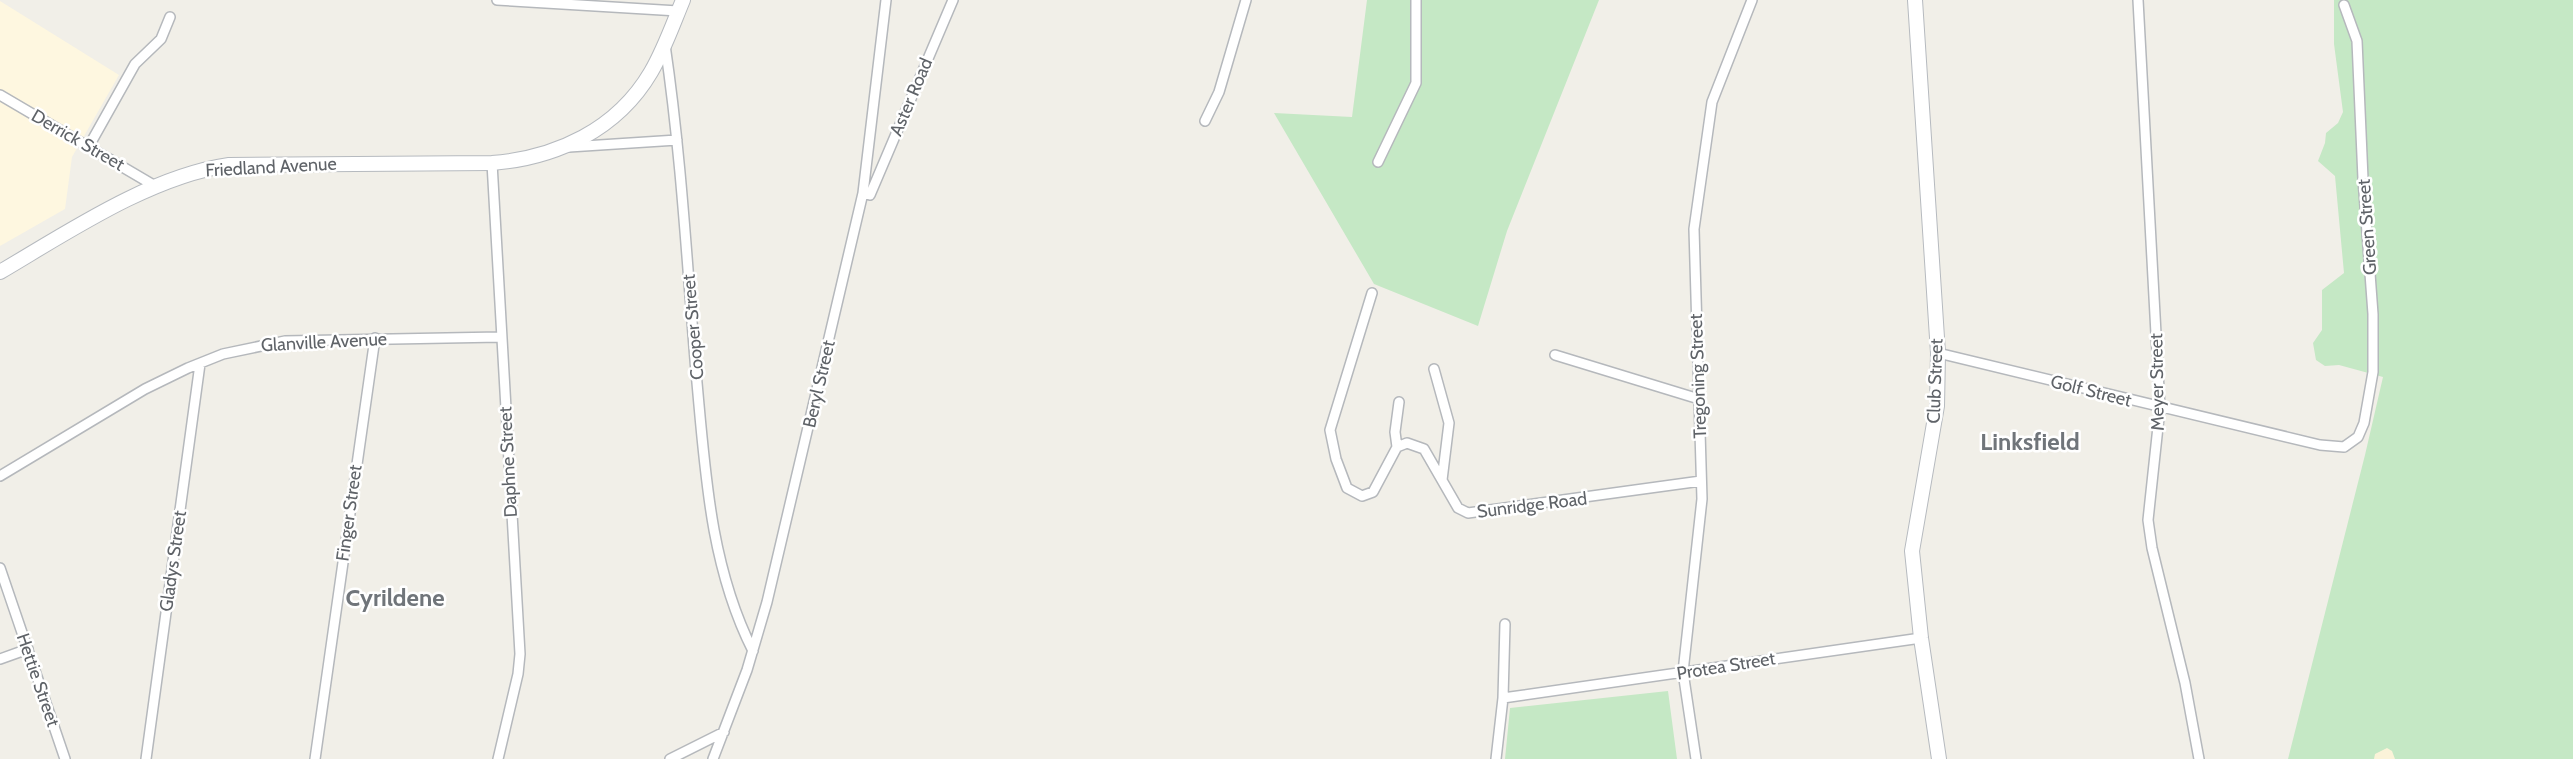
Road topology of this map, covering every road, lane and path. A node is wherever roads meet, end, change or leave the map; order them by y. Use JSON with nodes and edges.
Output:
{"nodes":[{"id":1,"x":497,"y":0,"type":"edge"},
{"id":2,"x":886,"y":0,"type":"edge"},
{"id":3,"x":953,"y":0,"type":"edge"},
{"id":4,"x":1246,"y":0,"type":"edge"},
{"id":5,"x":1416,"y":0,"type":"edge"},
{"id":6,"x":1752,"y":0,"type":"edge"},
{"id":7,"x":1915,"y":0,"type":"edge"},
{"id":8,"x":2139,"y":0,"type":"edge"},
{"id":9,"x":2344,"y":5,"type":"dead end"},
{"id":10,"x":680,"y":6,"type":"edge"},
{"id":11,"x":170,"y":17,"type":"dead end"},
{"id":12,"x":665,"y":43,"type":"junction"},
{"id":13,"x":0,"y":95,"type":"edge"},
{"id":14,"x":1205,"y":122,"type":"dead end"},
{"id":15,"x":677,"y":140,"type":"junction"},
{"id":16,"x":89,"y":146,"type":"junction"},
{"id":17,"x":565,"y":147,"type":"junction"},
{"id":18,"x":1378,"y":162,"type":"dead end"},
{"id":19,"x":492,"y":163,"type":"junction"},
{"id":20,"x":155,"y":186,"type":"junction"},
{"id":21,"x":867,"y":194,"type":"junction"},
{"id":22,"x":0,"y":272,"type":"edge"},
{"id":23,"x":1372,"y":293,"type":"dead end"},
{"id":24,"x":501,"y":337,"type":"junction"},
{"id":25,"x":375,"y":338,"type":"junction"},
{"id":26,"x":1938,"y":353,"type":"junction"},
{"id":27,"x":1555,"y":355,"type":"dead end"},
{"id":28,"x":200,"y":364,"type":"junction"},
{"id":29,"x":1434,"y":369,"type":"dead end"},
{"id":30,"x":1699,"y":399,"type":"junction"},
{"id":31,"x":1399,"y":402,"type":"dead end"},
{"id":32,"x":2160,"y":408,"type":"junction"},
{"id":33,"x":2350,"y":445,"type":"joint"},
{"id":34,"x":1397,"y":447,"type":"junction"},
{"id":35,"x":0,"y":476,"type":"edge"},
{"id":36,"x":1442,"y":480,"type":"junction"},
{"id":37,"x":1701,"y":481,"type":"junction"},
{"id":38,"x":0,"y":568,"type":"edge"},
{"id":39,"x":1505,"y":624,"type":"dead end"},
{"id":40,"x":1921,"y":638,"type":"junction"},
{"id":41,"x":28,"y":649,"type":"junction"},
{"id":42,"x":753,"y":651,"type":"junction"},
{"id":43,"x":0,"y":659,"type":"edge"},
{"id":44,"x":1683,"y":672,"type":"junction"},
{"id":45,"x":1503,"y":698,"type":"junction"},
{"id":46,"x":724,"y":732,"type":"junction"},
{"id":47,"x":64,"y":759,"type":"edge"},
{"id":48,"x":146,"y":759,"type":"edge"},
{"id":49,"x":315,"y":759,"type":"edge"},
{"id":50,"x":498,"y":759,"type":"edge"},
{"id":51,"x":670,"y":759,"type":"edge"},
{"id":52,"x":713,"y":759,"type":"edge"},
{"id":53,"x":1496,"y":759,"type":"edge"},
{"id":54,"x":1696,"y":759,"type":"edge"},
{"id":55,"x":1939,"y":759,"type":"edge"},
{"id":56,"x":2199,"y":759,"type":"edge"}],
"edges":[{"from":1,"to":10,"type":"street"},
{"from":2,"to":21,"type":"street","name":"Beryl Street"},
{"from":3,"to":21,"type":"street","name":"Aster Road"},
{"from":4,"to":14,"type":"street"},
{"from":5,"to":18,"type":"street"},
{"from":6,"to":30,"type":"street","name":"Tregoning Street"},
{"from":7,"to":26,"type":"main road","name":"Club Street"},
{"from":8,"to":32,"type":"street","name":"Meyer Street"},
{"from":9,"to":33,"type":"street","name":"Green Street"},
{"from":10,"to":12,"type":"main road","name":"Cooper Street"},
{"from":11,"to":16,"type":"street"},
{"from":12,"to":15,"type":"street","name":"Cooper Street"},
{"from":12,"to":17,"type":"main road","name":"Friedland Avenue"},
{"from":13,"to":16,"type":"street","name":"Derrick Street"},
{"from":15,"to":17,"type":"street","name":"Friedland Avenue"},
{"from":15,"to":42,"type":"street","name":"Cooper Street"},
{"from":16,"to":20,"type":"street","name":"Derrick Street"},
{"from":17,"to":19,"type":"main road","name":"Friedland Avenue"},
{"from":19,"to":20,"type":"main road","name":"Friedland Avenue"},
{"from":19,"to":24,"type":"street","name":"Daphne Street"},
{"from":20,"to":22,"type":"main road","name":"Friedland Avenue"},
{"from":21,"to":42,"type":"street","name":"Beryl Street"},
{"from":23,"to":34,"type":"street"},
{"from":24,"to":25,"type":"street","name":"Glanville Avenue"},
{"from":24,"to":50,"type":"street","name":"Daphne Street"},
{"from":25,"to":28,"type":"street","name":"Glanville Avenue"},
{"from":25,"to":49,"type":"street","name":"Finger Street"},
{"from":26,"to":32,"type":"street","name":"Golf Street"},
{"from":26,"to":40,"type":"main road","name":"Club Street"},
{"from":27,"to":30,"type":"street"},
{"from":28,"to":35,"type":"street","name":"Glanville Avenue"},
{"from":28,"to":48,"type":"street","name":"Gladys Street"},
{"from":29,"to":36,"type":"street"},
{"from":30,"to":37,"type":"street","name":"Tregoning Street"},
{"from":31,"to":34,"type":"street"},
{"from":32,"to":33,"type":"street","name":"Golf Street"},
{"from":32,"to":56,"type":"street","name":"Meyer Street"},
{"from":34,"to":36,"type":"street","name":"Sunridge Road"},
{"from":36,"to":37,"type":"street","name":"Sunridge Road"},
{"from":37,"to":44,"type":"street","name":"Tregoning Street"},
{"from":38,"to":41,"type":"street","name":"Hettie Street"},
{"from":39,"to":45,"type":"street"},
{"from":40,"to":44,"type":"street","name":"Protea Street"},
{"from":40,"to":55,"type":"main road","name":"Club Street"},
{"from":41,"to":43,"type":"street"},
{"from":41,"to":47,"type":"street","name":"Hettie Street"},
{"from":42,"to":46,"type":"street","name":"Beryl Street"},
{"from":44,"to":45,"type":"street","name":"Protea Street"},
{"from":44,"to":54,"type":"street","name":"Tregoning Street"},
{"from":45,"to":53,"type":"street"},
{"from":46,"to":51,"type":"street"},
{"from":46,"to":52,"type":"street","name":"Beryl Street"}]}
